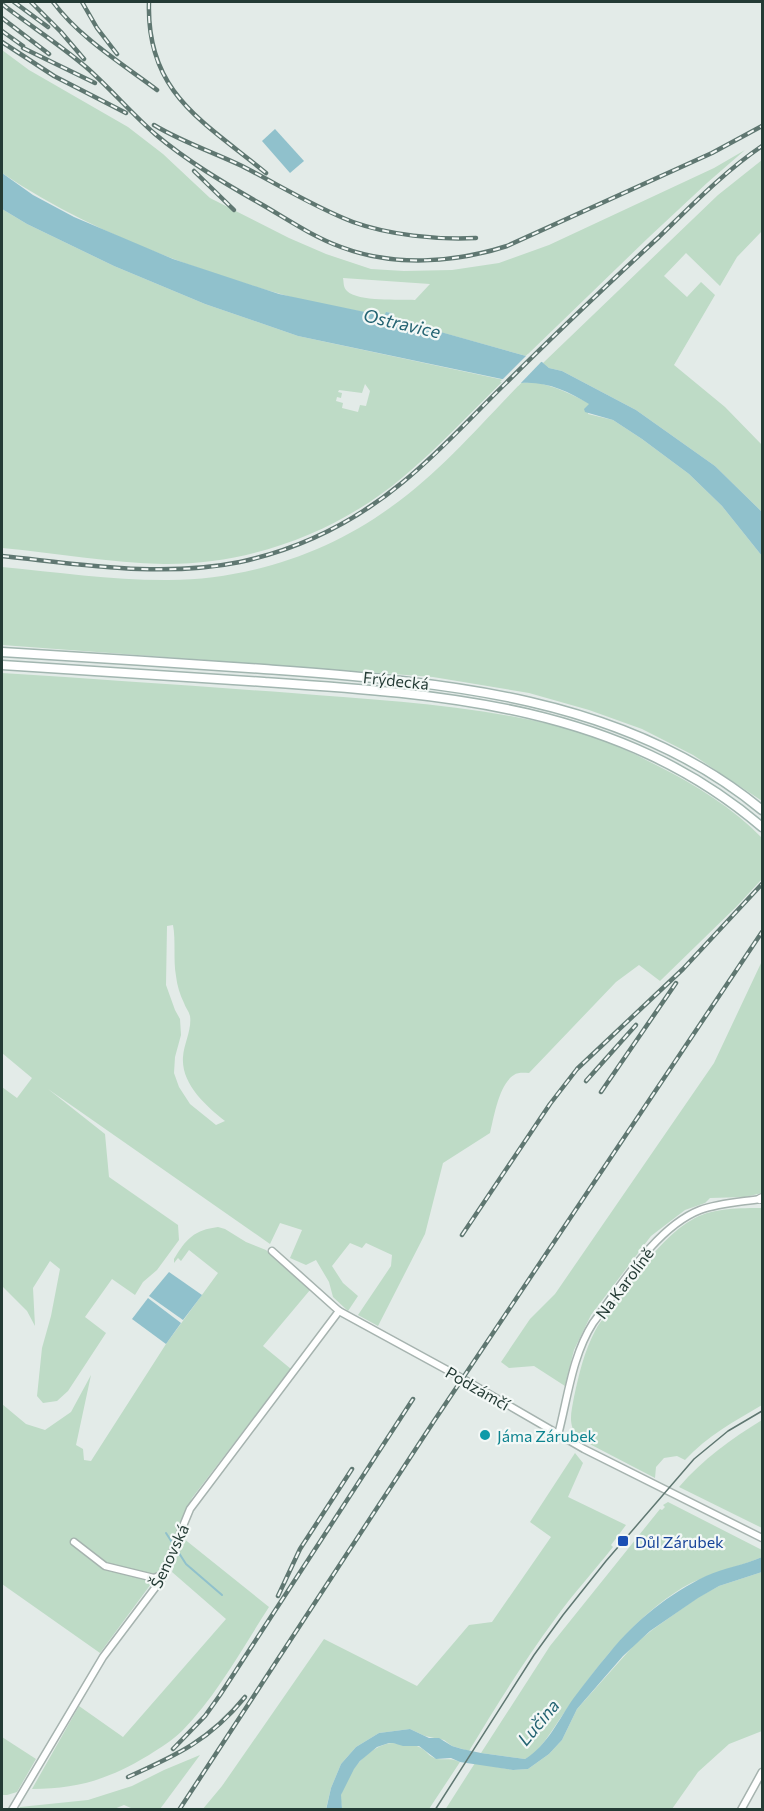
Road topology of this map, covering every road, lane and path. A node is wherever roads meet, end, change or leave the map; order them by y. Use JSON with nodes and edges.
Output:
{"nodes":[{"id":1,"x":2,"y":652,"type":"edge"},
{"id":2,"x":2,"y":665,"type":"edge"},
{"id":3,"x":762,"y":810,"type":"edge"},
{"id":4,"x":762,"y":826,"type":"edge"},
{"id":5,"x":762,"y":1199,"type":"edge"},
{"id":6,"x":272,"y":1251,"type":"dead end"},
{"id":7,"x":339,"y":1311,"type":"junction"},
{"id":8,"x":558,"y":1435,"type":"junction"},
{"id":9,"x":762,"y":1538,"type":"edge"},
{"id":10,"x":74,"y":1542,"type":"dead end"},
{"id":11,"x":164,"y":1574,"type":"junction"},
{"id":12,"x":762,"y":1772,"type":"edge"},
{"id":13,"x":12,"y":1809,"type":"edge"},
{"id":14,"x":741,"y":1809,"type":"edge"}],
"edges":[{"from":1,"to":3,"type":"main road","name":"Frýdecká"},
{"from":2,"to":4,"type":"main road","name":"Frýdecká"},
{"from":5,"to":8,"type":"street","name":"Na Karolíně"},
{"from":6,"to":7,"type":"street","name":"Podzámčí"},
{"from":7,"to":8,"type":"street","name":"Podzámčí"},
{"from":7,"to":11,"type":"street","name":"Šenovská"},
{"from":8,"to":9,"type":"street","name":"Podzámčí"},
{"from":10,"to":11,"type":"street"},
{"from":11,"to":13,"type":"street","name":"Šenovská"},
{"from":12,"to":14,"type":"street"}]}
